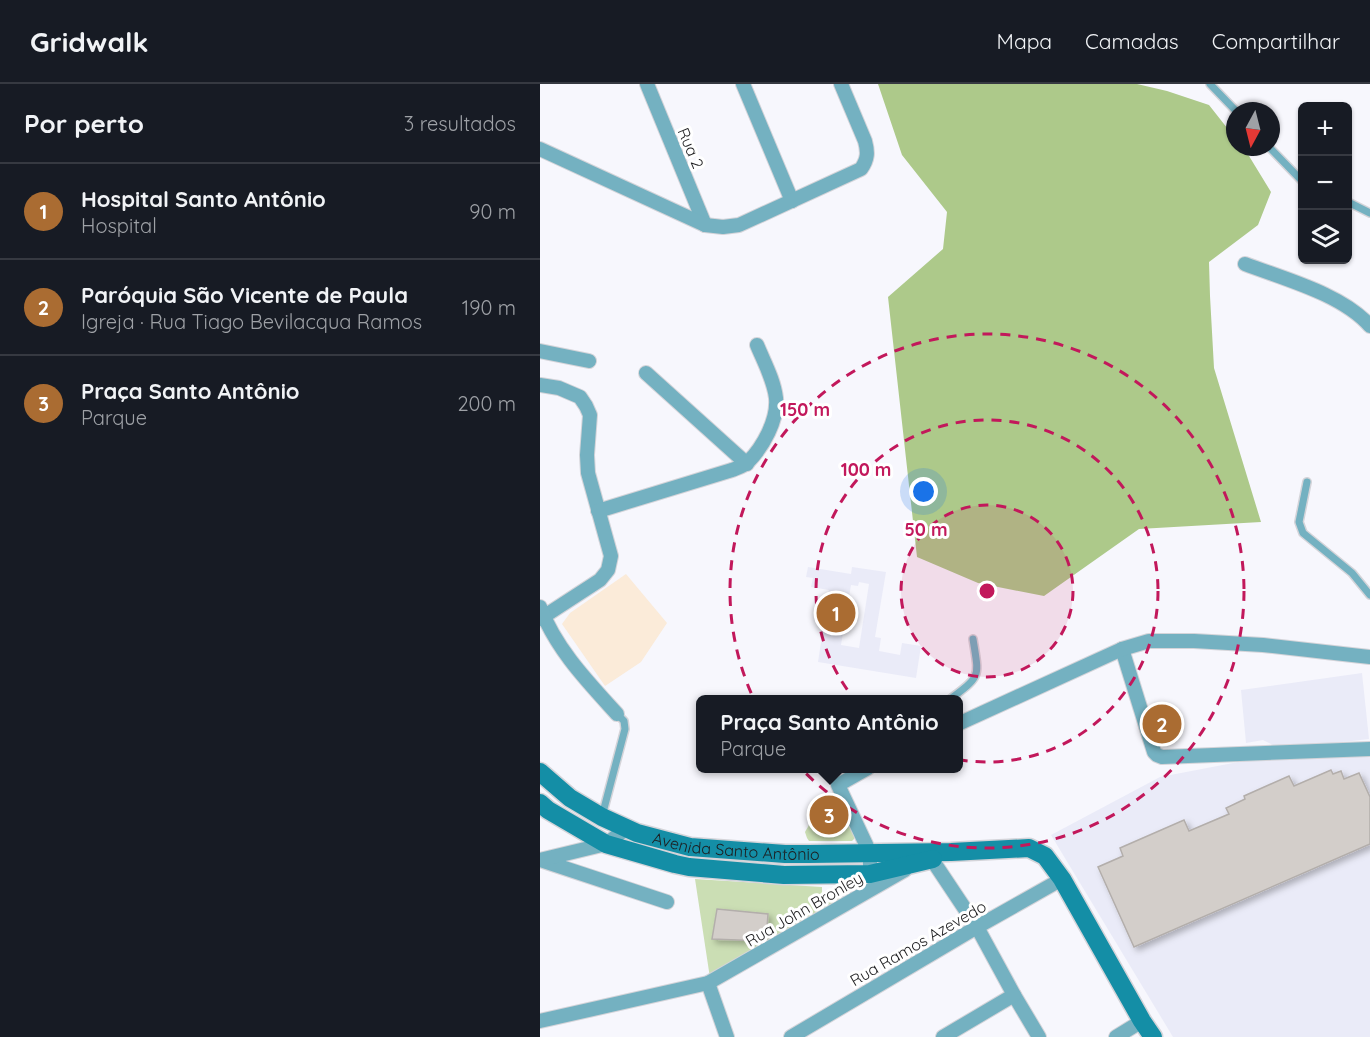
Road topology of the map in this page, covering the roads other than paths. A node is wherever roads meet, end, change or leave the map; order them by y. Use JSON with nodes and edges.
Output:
{"nodes":[{"id":1,"x":646,"y":84,"type":"edge"},
{"id":2,"x":743,"y":84,"type":"edge"},
{"id":3,"x":841,"y":84,"type":"edge"},
{"id":4,"x":1210,"y":84,"type":"edge"},
{"id":5,"x":1227,"y":102,"type":"edge"},
{"id":6,"x":540,"y":149,"type":"edge"},
{"id":7,"x":1278,"y":156,"type":"edge"},
{"id":8,"x":1298,"y":177,"type":"edge"},
{"id":9,"x":792,"y":201,"type":"junction"},
{"id":10,"x":1352,"y":204,"type":"edge"},
{"id":11,"x":1370,"y":213,"type":"edge"},
{"id":12,"x":705,"y":225,"type":"junction"},
{"id":13,"x":1245,"y":264,"type":"dead end"},
{"id":14,"x":1370,"y":326,"type":"edge"},
{"id":15,"x":757,"y":345,"type":"dead end"},
{"id":16,"x":540,"y":351,"type":"edge"},
{"id":17,"x":589,"y":361,"type":"dead end"},
{"id":18,"x":646,"y":373,"type":"dead end"},
{"id":19,"x":540,"y":385,"type":"edge"},
{"id":20,"x":747,"y":464,"type":"junction"},
{"id":21,"x":1307,"y":482,"type":"dead end"},
{"id":22,"x":598,"y":511,"type":"junction"},
{"id":23,"x":1370,"y":595,"type":"edge"},
{"id":24,"x":541,"y":614,"type":"edge"},
{"id":25,"x":973,"y":639,"type":"dead end"},
{"id":26,"x":1122,"y":649,"type":"junction"},
{"id":27,"x":1370,"y":657,"type":"edge"},
{"id":28,"x":954,"y":695,"type":"edge"},
{"id":29,"x":617,"y":714,"type":"joint"},
{"id":30,"x":963,"y":722,"type":"edge"},
{"id":31,"x":1370,"y":749,"type":"edge"},
{"id":32,"x":540,"y":772,"type":"edge"},
{"id":33,"x":859,"y":773,"type":"edge"},
{"id":34,"x":540,"y":802,"type":"edge"},
{"id":35,"x":602,"y":817,"type":"junction"},
{"id":36,"x":627,"y":828,"type":"junction"},
{"id":37,"x":606,"y":844,"type":"junction"},
{"id":38,"x":870,"y":853,"type":"junction"},
{"id":39,"x":925,"y":858,"type":"junction"},
{"id":40,"x":540,"y":860,"type":"edge"},
{"id":41,"x":870,"y":874,"type":"junction"},
{"id":42,"x":1062,"y":879,"type":"junction"},
{"id":43,"x":667,"y":902,"type":"dead end"},
{"id":44,"x":977,"y":927,"type":"junction"},
{"id":45,"x":708,"y":983,"type":"junction"},
{"id":46,"x":1014,"y":995,"type":"junction"},
{"id":47,"x":540,"y":1021,"type":"edge"},
{"id":48,"x":1142,"y":1021,"type":"junction"},
{"id":49,"x":727,"y":1037,"type":"edge"},
{"id":50,"x":791,"y":1037,"type":"edge"},
{"id":51,"x":944,"y":1037,"type":"edge"},
{"id":52,"x":1040,"y":1037,"type":"edge"},
{"id":53,"x":1116,"y":1037,"type":"edge"},
{"id":54,"x":1153,"y":1037,"type":"edge"}],
"edges":[{"from":1,"to":12,"type":"street","name":"Rua 2"},
{"from":2,"to":9,"type":"street"},
{"from":3,"to":9,"type":"street"},
{"from":4,"to":5,"type":"lane"},
{"from":6,"to":12,"type":"street"},
{"from":7,"to":8,"type":"lane"},
{"from":9,"to":12,"type":"street"},
{"from":10,"to":11,"type":"lane"},
{"from":13,"to":14,"type":"street"},
{"from":15,"to":20,"type":"street"},
{"from":16,"to":17,"type":"street"},
{"from":18,"to":20,"type":"street"},
{"from":19,"to":22,"type":"street"},
{"from":20,"to":22,"type":"street"},
{"from":21,"to":23,"type":"lane"},
{"from":22,"to":24,"type":"street"},
{"from":24,"to":29,"type":"street"},
{"from":25,"to":28,"type":"lane"},
{"from":26,"to":27,"type":"street"},
{"from":26,"to":30,"type":"street"},
{"from":26,"to":31,"type":"street"},
{"from":29,"to":35,"type":"lane"},
{"from":32,"to":35,"type":"main road","name":"Avenida Santo Antônio"},
{"from":33,"to":38,"type":"street"},
{"from":34,"to":37,"type":"main road","name":"Avenida Santo Antônio"},
{"from":35,"to":36,"type":"main road","name":"Avenida Santo Antônio"},
{"from":36,"to":37,"type":"street"},
{"from":36,"to":38,"type":"main road","name":"Avenida Santo Antônio"},
{"from":37,"to":40,"type":"street"},
{"from":37,"to":41,"type":"main road","name":"Avenida Santo Antônio"},
{"from":38,"to":39,"type":"main road","name":"Avenida Santo Antônio"},
{"from":38,"to":41,"type":"street"},
{"from":39,"to":41,"type":"main road","name":"Avenida Santo Antônio"},
{"from":39,"to":42,"type":"main road","name":"Avenida Santo Antônio"},
{"from":39,"to":44,"type":"street"},
{"from":39,"to":45,"type":"street","name":"Rua John Bronley"},
{"from":40,"to":43,"type":"street"},
{"from":42,"to":44,"type":"street","name":"Rua Ramos Azevedo"},
{"from":42,"to":48,"type":"main road","name":"Avenida Santo Antônio"},
{"from":44,"to":46,"type":"street"},
{"from":44,"to":50,"type":"street","name":"Rua Ramos Azevedo"},
{"from":45,"to":47,"type":"street","name":"Rua John Bronley"},
{"from":45,"to":49,"type":"street"},
{"from":46,"to":51,"type":"street"},
{"from":46,"to":52,"type":"street"},
{"from":48,"to":53,"type":"street"},
{"from":48,"to":54,"type":"main road","name":"Avenida Santo Antônio"}]}
